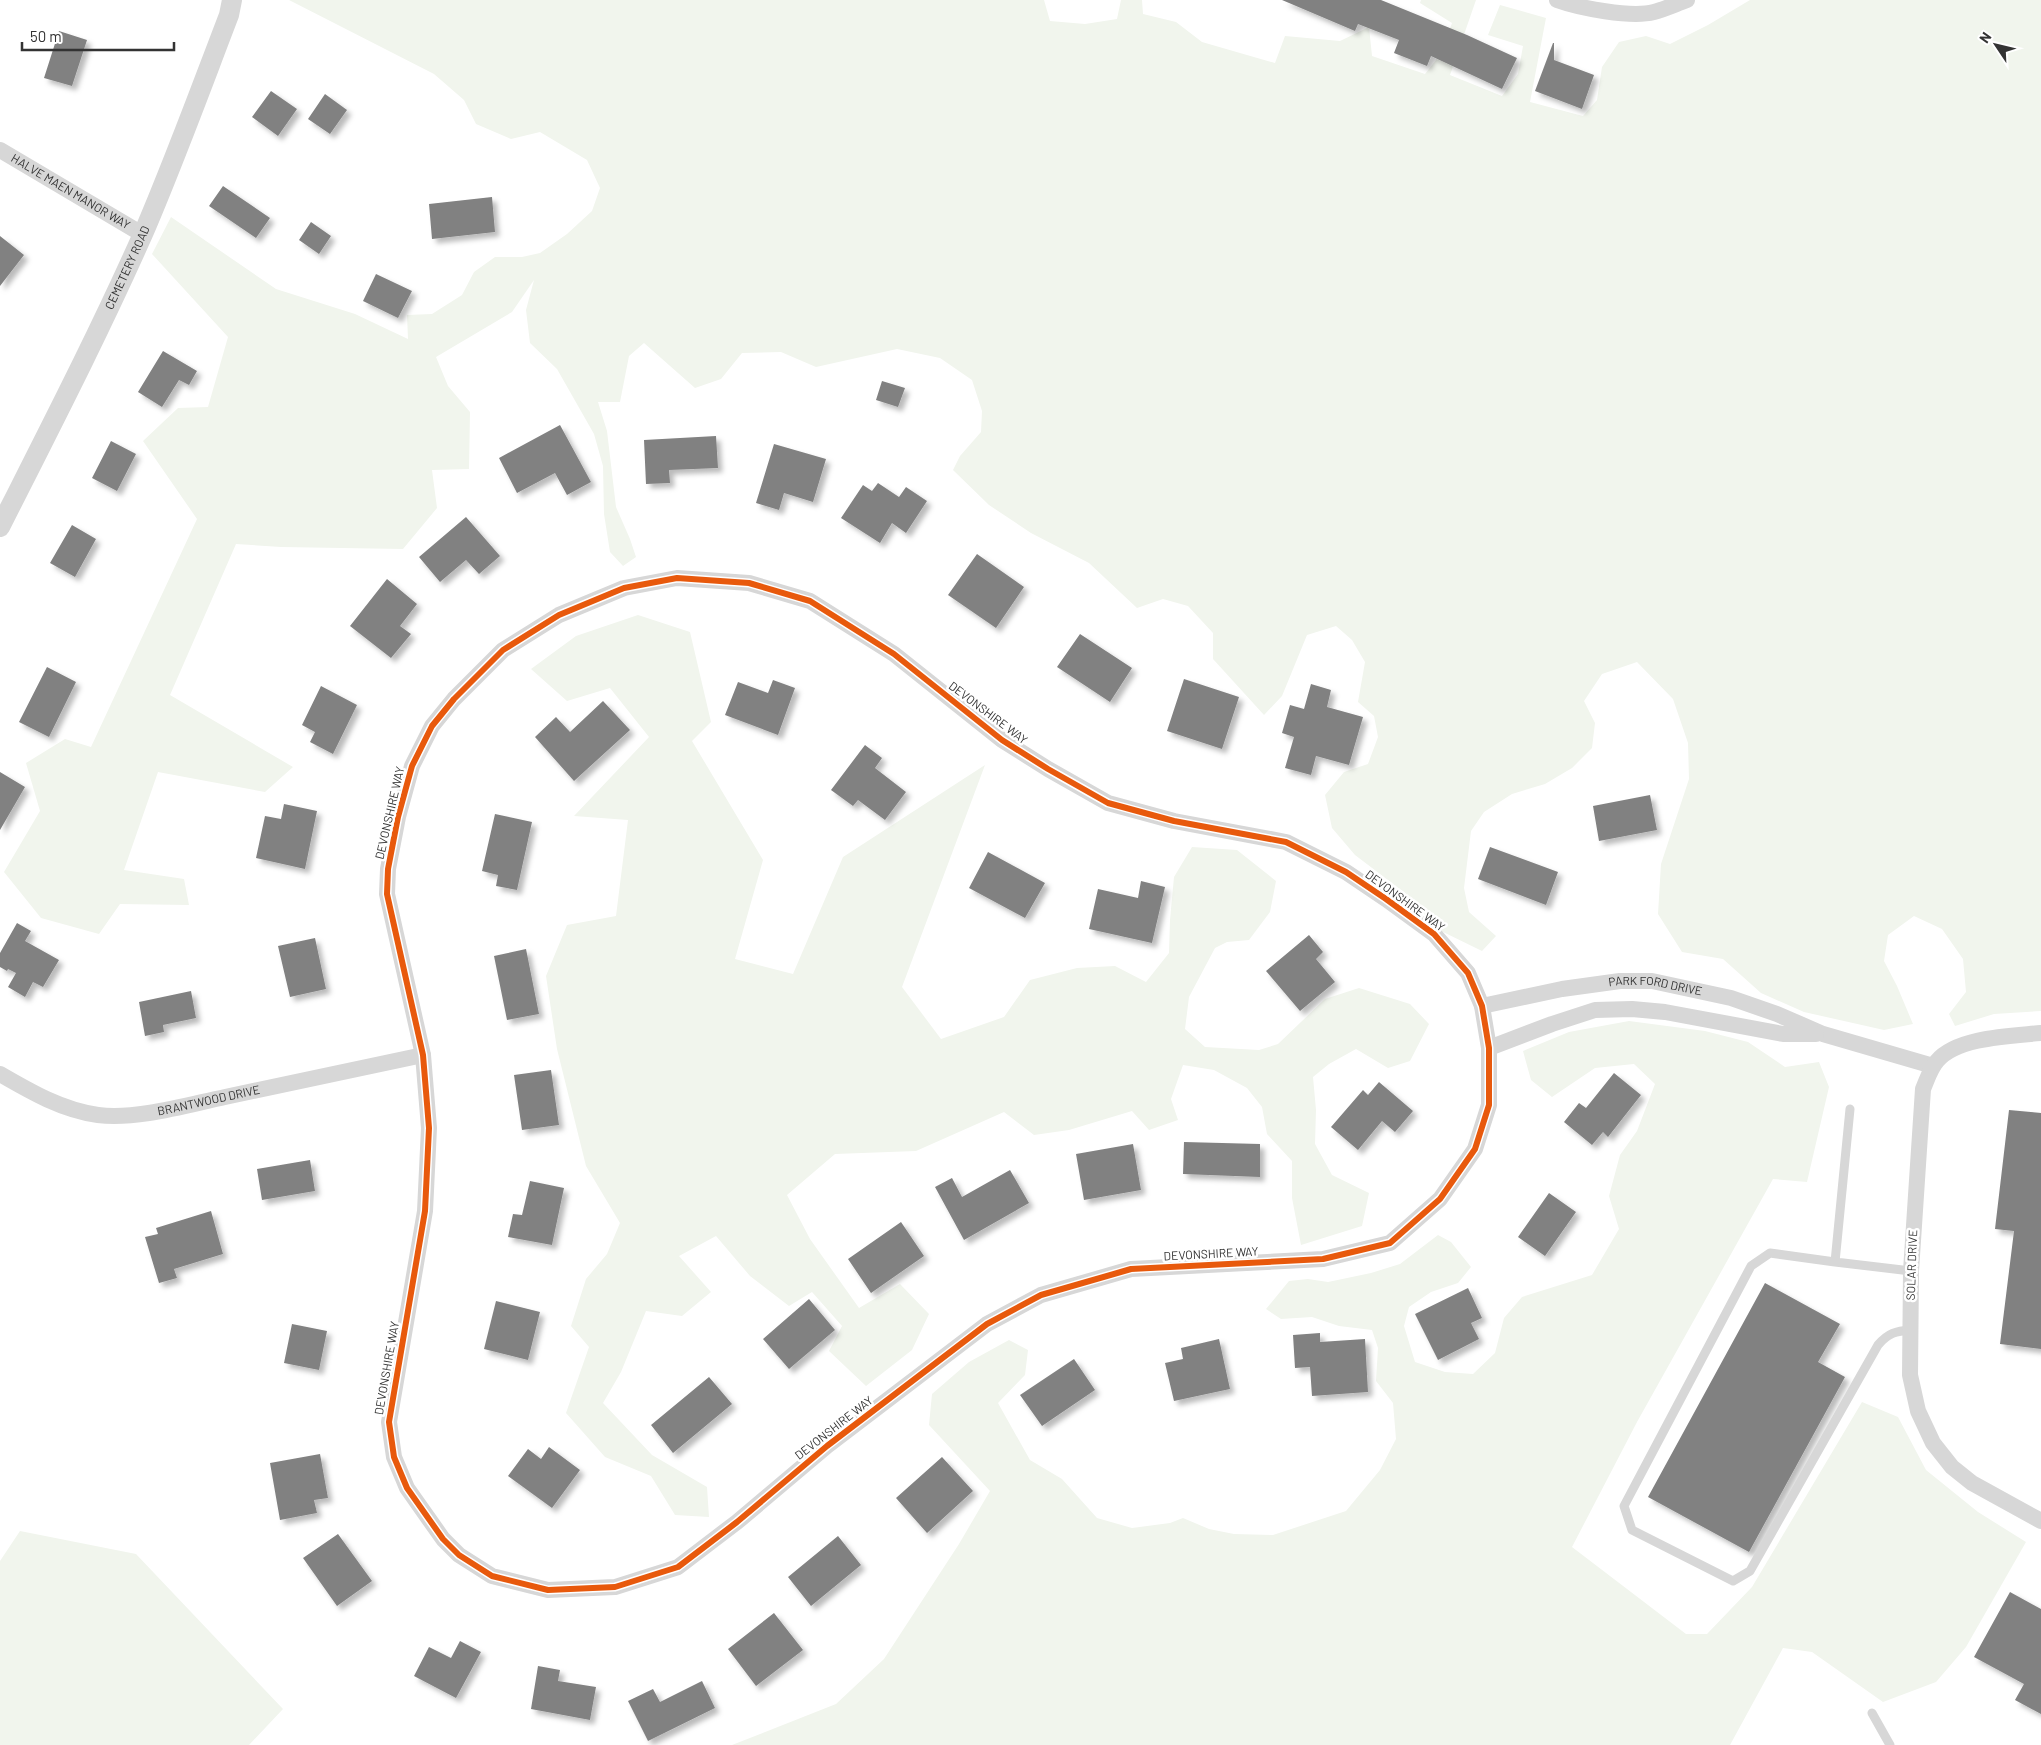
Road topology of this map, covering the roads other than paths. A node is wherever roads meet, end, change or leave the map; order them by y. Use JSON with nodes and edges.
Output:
{"nodes":[{"id":1,"x":232,"y":0,"type":"edge"},
{"id":2,"x":1557,"y":0,"type":"edge"},
{"id":3,"x":1687,"y":0,"type":"edge"},
{"id":4,"x":0,"y":150,"type":"edge"},
{"id":5,"x":142,"y":234,"type":"junction"},
{"id":6,"x":0,"y":527,"type":"edge"},
{"id":7,"x":1482,"y":1006,"type":"junction"},
{"id":8,"x":2041,"y":1033,"type":"edge"},
{"id":9,"x":1823,"y":1034,"type":"junction"},
{"id":10,"x":1489,"y":1048,"type":"junction"},
{"id":11,"x":423,"y":1055,"type":"junction"},
{"id":12,"x":1933,"y":1066,"type":"junction"},
{"id":13,"x":0,"y":1074,"type":"edge"},
{"id":14,"x":1850,"y":1109,"type":"dead end"},
{"id":15,"x":1835,"y":1262,"type":"junction"},
{"id":16,"x":1910,"y":1272,"type":"junction"},
{"id":17,"x":1911,"y":1330,"type":"junction"},
{"id":18,"x":2041,"y":1521,"type":"edge"},
{"id":19,"x":1872,"y":1713,"type":"dead end"},
{"id":20,"x":1890,"y":1745,"type":"edge"}],
"edges":[{"from":1,"to":5,"type":"street","name":"CEMETERY ROAD"},
{"from":2,"to":3,"type":"street"},
{"from":4,"to":5,"type":"street","name":"HALVE MAEN MANOR WAY"},
{"from":5,"to":6,"type":"street","name":"CEMETERY ROAD"},
{"from":7,"to":9,"type":"street","name":"PARK FORD DRIVE"},
{"from":7,"to":10,"type":"street","name":"DEVONSHIRE WAY"},
{"from":7,"to":11,"type":"street","name":"DEVONSHIRE WAY"},
{"from":8,"to":12,"type":"street","name":"SOLAR DRIVE"},
{"from":9,"to":10,"type":"street","name":"PARK FORD DRIVE"},
{"from":9,"to":12,"type":"street","name":"PARK FORD DRIVE"},
{"from":10,"to":11,"type":"street","name":"DEVONSHIRE WAY"},
{"from":11,"to":13,"type":"street","name":"BRANTWOOD DRIVE"},
{"from":12,"to":16,"type":"street","name":"SOLAR DRIVE"},
{"from":14,"to":15,"type":"lane"},
{"from":15,"to":16,"type":"lane"},
{"from":15,"to":17,"type":"lane"},
{"from":16,"to":17,"type":"street","name":"SOLAR DRIVE"},
{"from":17,"to":18,"type":"street","name":"SOLAR DRIVE"},
{"from":19,"to":20,"type":"lane"}]}
